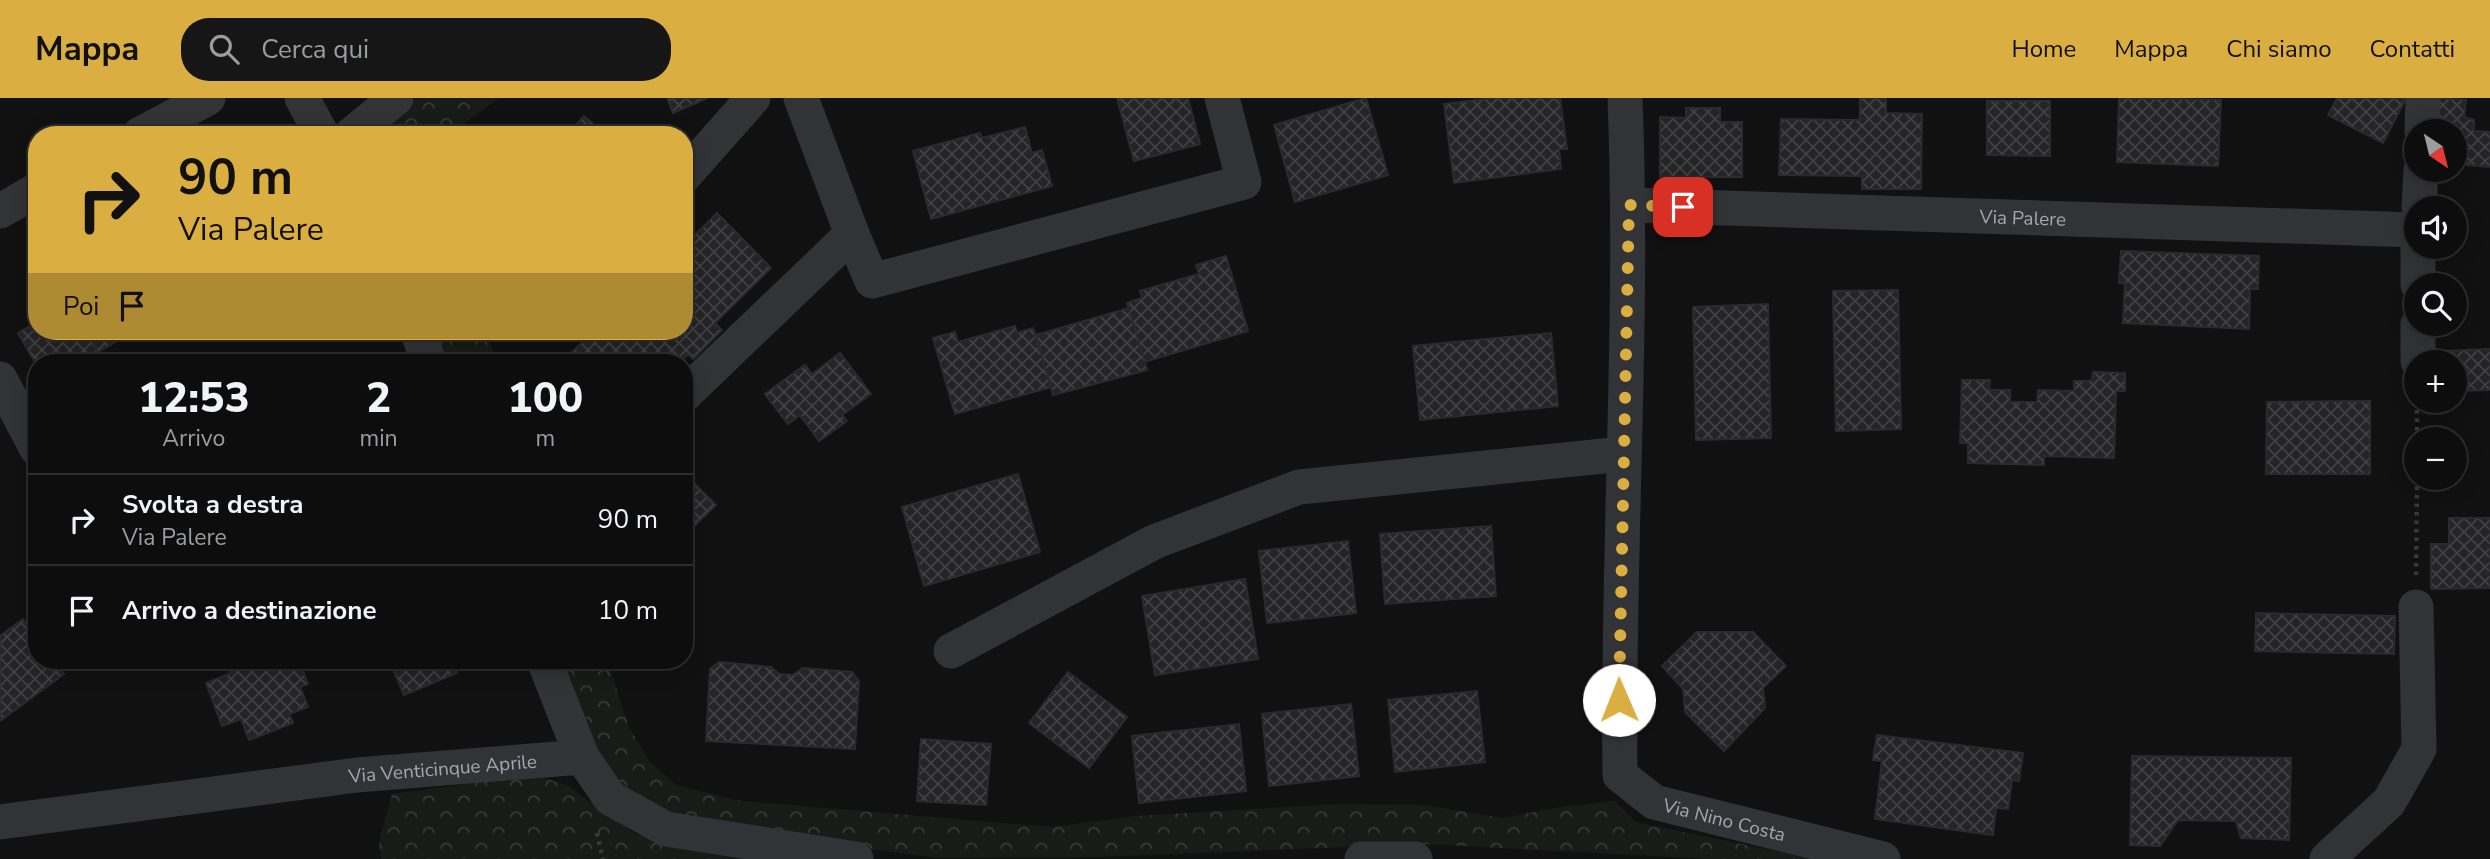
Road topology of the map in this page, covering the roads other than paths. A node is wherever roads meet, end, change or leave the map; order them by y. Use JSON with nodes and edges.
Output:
{"nodes":[{"id":1,"x":208,"y":98,"type":"edge"},
{"id":2,"x":302,"y":98,"type":"edge"},
{"id":3,"x":396,"y":98,"type":"edge"},
{"id":4,"x":752,"y":98,"type":"edge"},
{"id":5,"x":801,"y":98,"type":"edge"},
{"id":6,"x":1222,"y":98,"type":"edge"},
{"id":7,"x":1625,"y":98,"type":"edge"},
{"id":8,"x":2423,"y":98,"type":"edge"},
{"id":9,"x":2422,"y":119,"type":"edge"},
{"id":10,"x":156,"y":126,"type":"edge"},
{"id":11,"x":317,"y":126,"type":"edge"},
{"id":12,"x":362,"y":126,"type":"edge"},
{"id":13,"x":693,"y":166,"type":"edge"},
{"id":14,"x":28,"y":195,"type":"edge"},
{"id":15,"x":1629,"y":205,"type":"junction"},
{"id":16,"x":0,"y":211,"type":"edge"},
{"id":17,"x":2404,"y":230,"type":"edge"},
{"id":18,"x":852,"y":234,"type":"junction"},
{"id":19,"x":0,"y":379,"type":"edge"},
{"id":20,"x":693,"y":386,"type":"edge"},
{"id":21,"x":28,"y":432,"type":"edge"},
{"id":22,"x":1623,"y":454,"type":"junction"},
{"id":23,"x":2416,"y":607,"type":"road end"},
{"id":24,"x":951,"y":652,"type":"dead end"},
{"id":25,"x":548,"y":669,"type":"edge"},
{"id":26,"x":582,"y":757,"type":"junction"},
{"id":27,"x":0,"y":822,"type":"edge"},
{"id":28,"x":856,"y":859,"type":"edge"},
{"id":29,"x":1362,"y":859,"type":"edge"},
{"id":30,"x":1415,"y":859,"type":"edge"},
{"id":31,"x":1883,"y":859,"type":"edge"},
{"id":32,"x":2327,"y":859,"type":"edge"}],
"edges":[{"from":1,"to":10,"type":"street"},
{"from":2,"to":11,"type":"street"},
{"from":3,"to":12,"type":"street"},
{"from":4,"to":13,"type":"street"},
{"from":5,"to":18,"type":"street"},
{"from":6,"to":18,"type":"street"},
{"from":7,"to":15,"type":"street","name":"Via Nino Costa"},
{"from":8,"to":9,"type":"street"},
{"from":14,"to":16,"type":"street"},
{"from":15,"to":17,"type":"street","name":"Via Palere"},
{"from":15,"to":22,"type":"street","name":"Via Nino Costa"},
{"from":18,"to":20,"type":"street"},
{"from":19,"to":21,"type":"street"},
{"from":22,"to":24,"type":"street"},
{"from":22,"to":31,"type":"street","name":"Via Nino Costa"},
{"from":23,"to":32,"type":"street"},
{"from":25,"to":26,"type":"street"},
{"from":26,"to":27,"type":"street","name":"Via Venticinque Aprile"},
{"from":26,"to":28,"type":"street"},
{"from":29,"to":30,"type":"street"}]}
